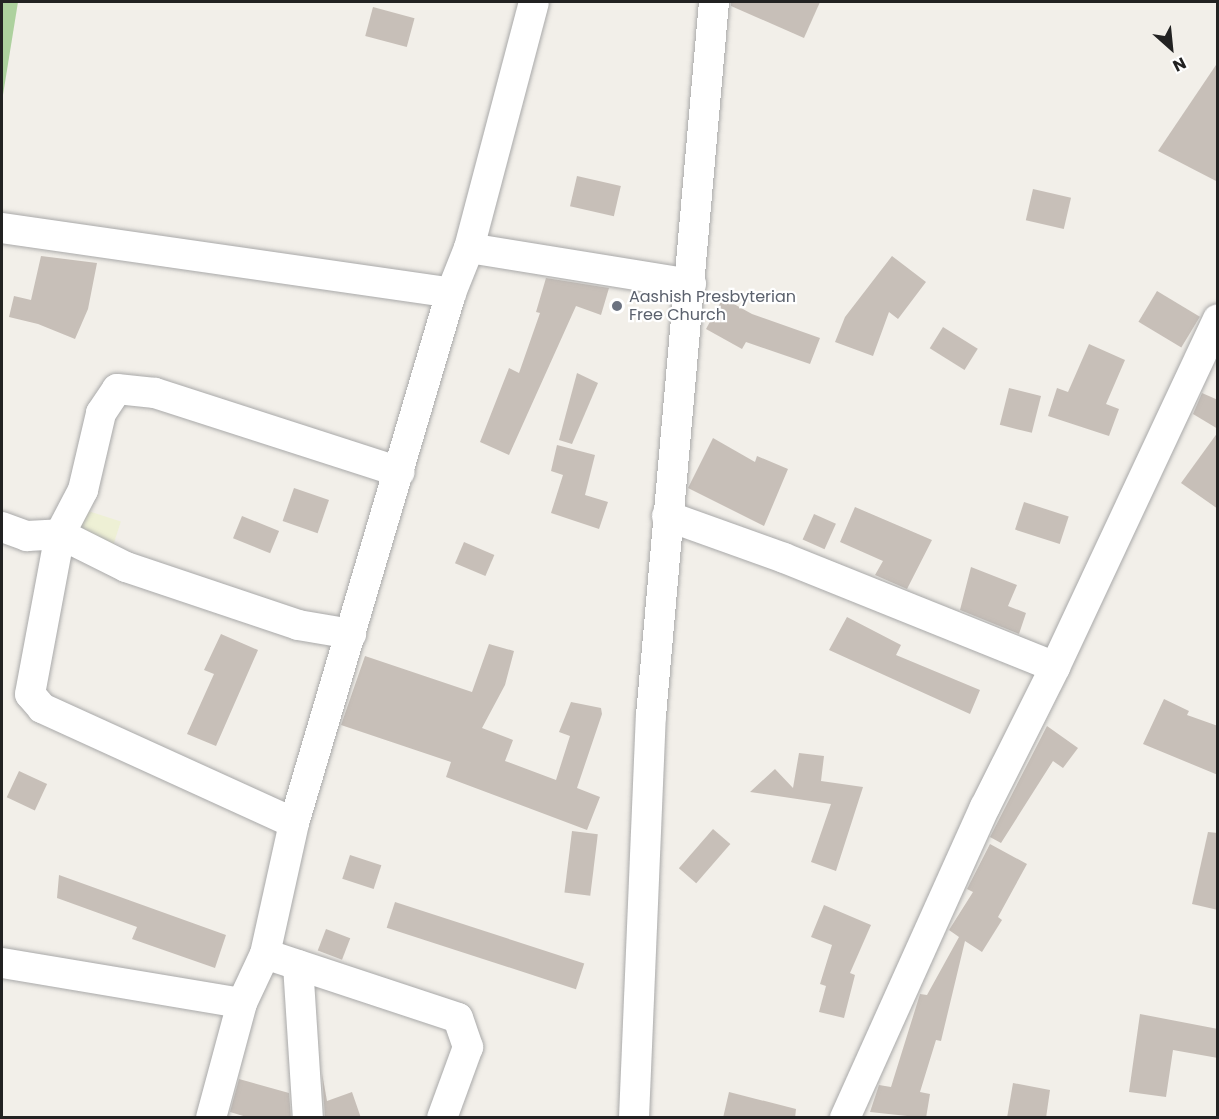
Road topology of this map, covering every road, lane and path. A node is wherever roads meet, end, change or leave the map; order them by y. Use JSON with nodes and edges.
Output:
{"nodes":[{"id":1,"x":534,"y":2,"type":"edge"},
{"id":2,"x":714,"y":2,"type":"edge"},
{"id":3,"x":2,"y":228,"type":"edge"},
{"id":4,"x":469,"y":248,"type":"junction"},
{"id":5,"x":691,"y":284,"type":"junction"},
{"id":6,"x":451,"y":293,"type":"junction"},
{"id":7,"x":1218,"y":319,"type":"edge"},
{"id":8,"x":400,"y":472,"type":"junction"},
{"id":9,"x":667,"y":516,"type":"junction"},
{"id":10,"x":2,"y":527,"type":"edge"},
{"id":11,"x":60,"y":534,"type":"junction"},
{"id":12,"x":351,"y":634,"type":"junction"},
{"id":13,"x":1055,"y":667,"type":"junction"},
{"id":14,"x":294,"y":823,"type":"junction"},
{"id":15,"x":265,"y":954,"type":"junction"},
{"id":16,"x":2,"y":963,"type":"edge"},
{"id":17,"x":298,"y":965,"type":"junction"},
{"id":18,"x":242,"y":1003,"type":"junction"},
{"id":19,"x":211,"y":1118,"type":"edge"},
{"id":20,"x":308,"y":1118,"type":"edge"},
{"id":21,"x":442,"y":1118,"type":"edge"},
{"id":22,"x":634,"y":1118,"type":"edge"},
{"id":23,"x":845,"y":1118,"type":"edge"}],
"edges":[{"from":1,"to":4,"type":"street"},
{"from":2,"to":5,"type":"street"},
{"from":3,"to":6,"type":"street"},
{"from":4,"to":5,"type":"street"},
{"from":4,"to":6,"type":"street"},
{"from":5,"to":9,"type":"street"},
{"from":6,"to":8,"type":"street"},
{"from":7,"to":13,"type":"street"},
{"from":8,"to":11,"type":"street"},
{"from":8,"to":12,"type":"street"},
{"from":9,"to":13,"type":"street"},
{"from":9,"to":22,"type":"street"},
{"from":10,"to":11,"type":"street"},
{"from":11,"to":12,"type":"street"},
{"from":11,"to":14,"type":"street"},
{"from":12,"to":14,"type":"street"},
{"from":13,"to":23,"type":"street"},
{"from":14,"to":15,"type":"street"},
{"from":15,"to":17,"type":"street"},
{"from":15,"to":18,"type":"street"},
{"from":16,"to":18,"type":"street"},
{"from":17,"to":20,"type":"street"},
{"from":17,"to":21,"type":"street"},
{"from":18,"to":19,"type":"street"}]}
